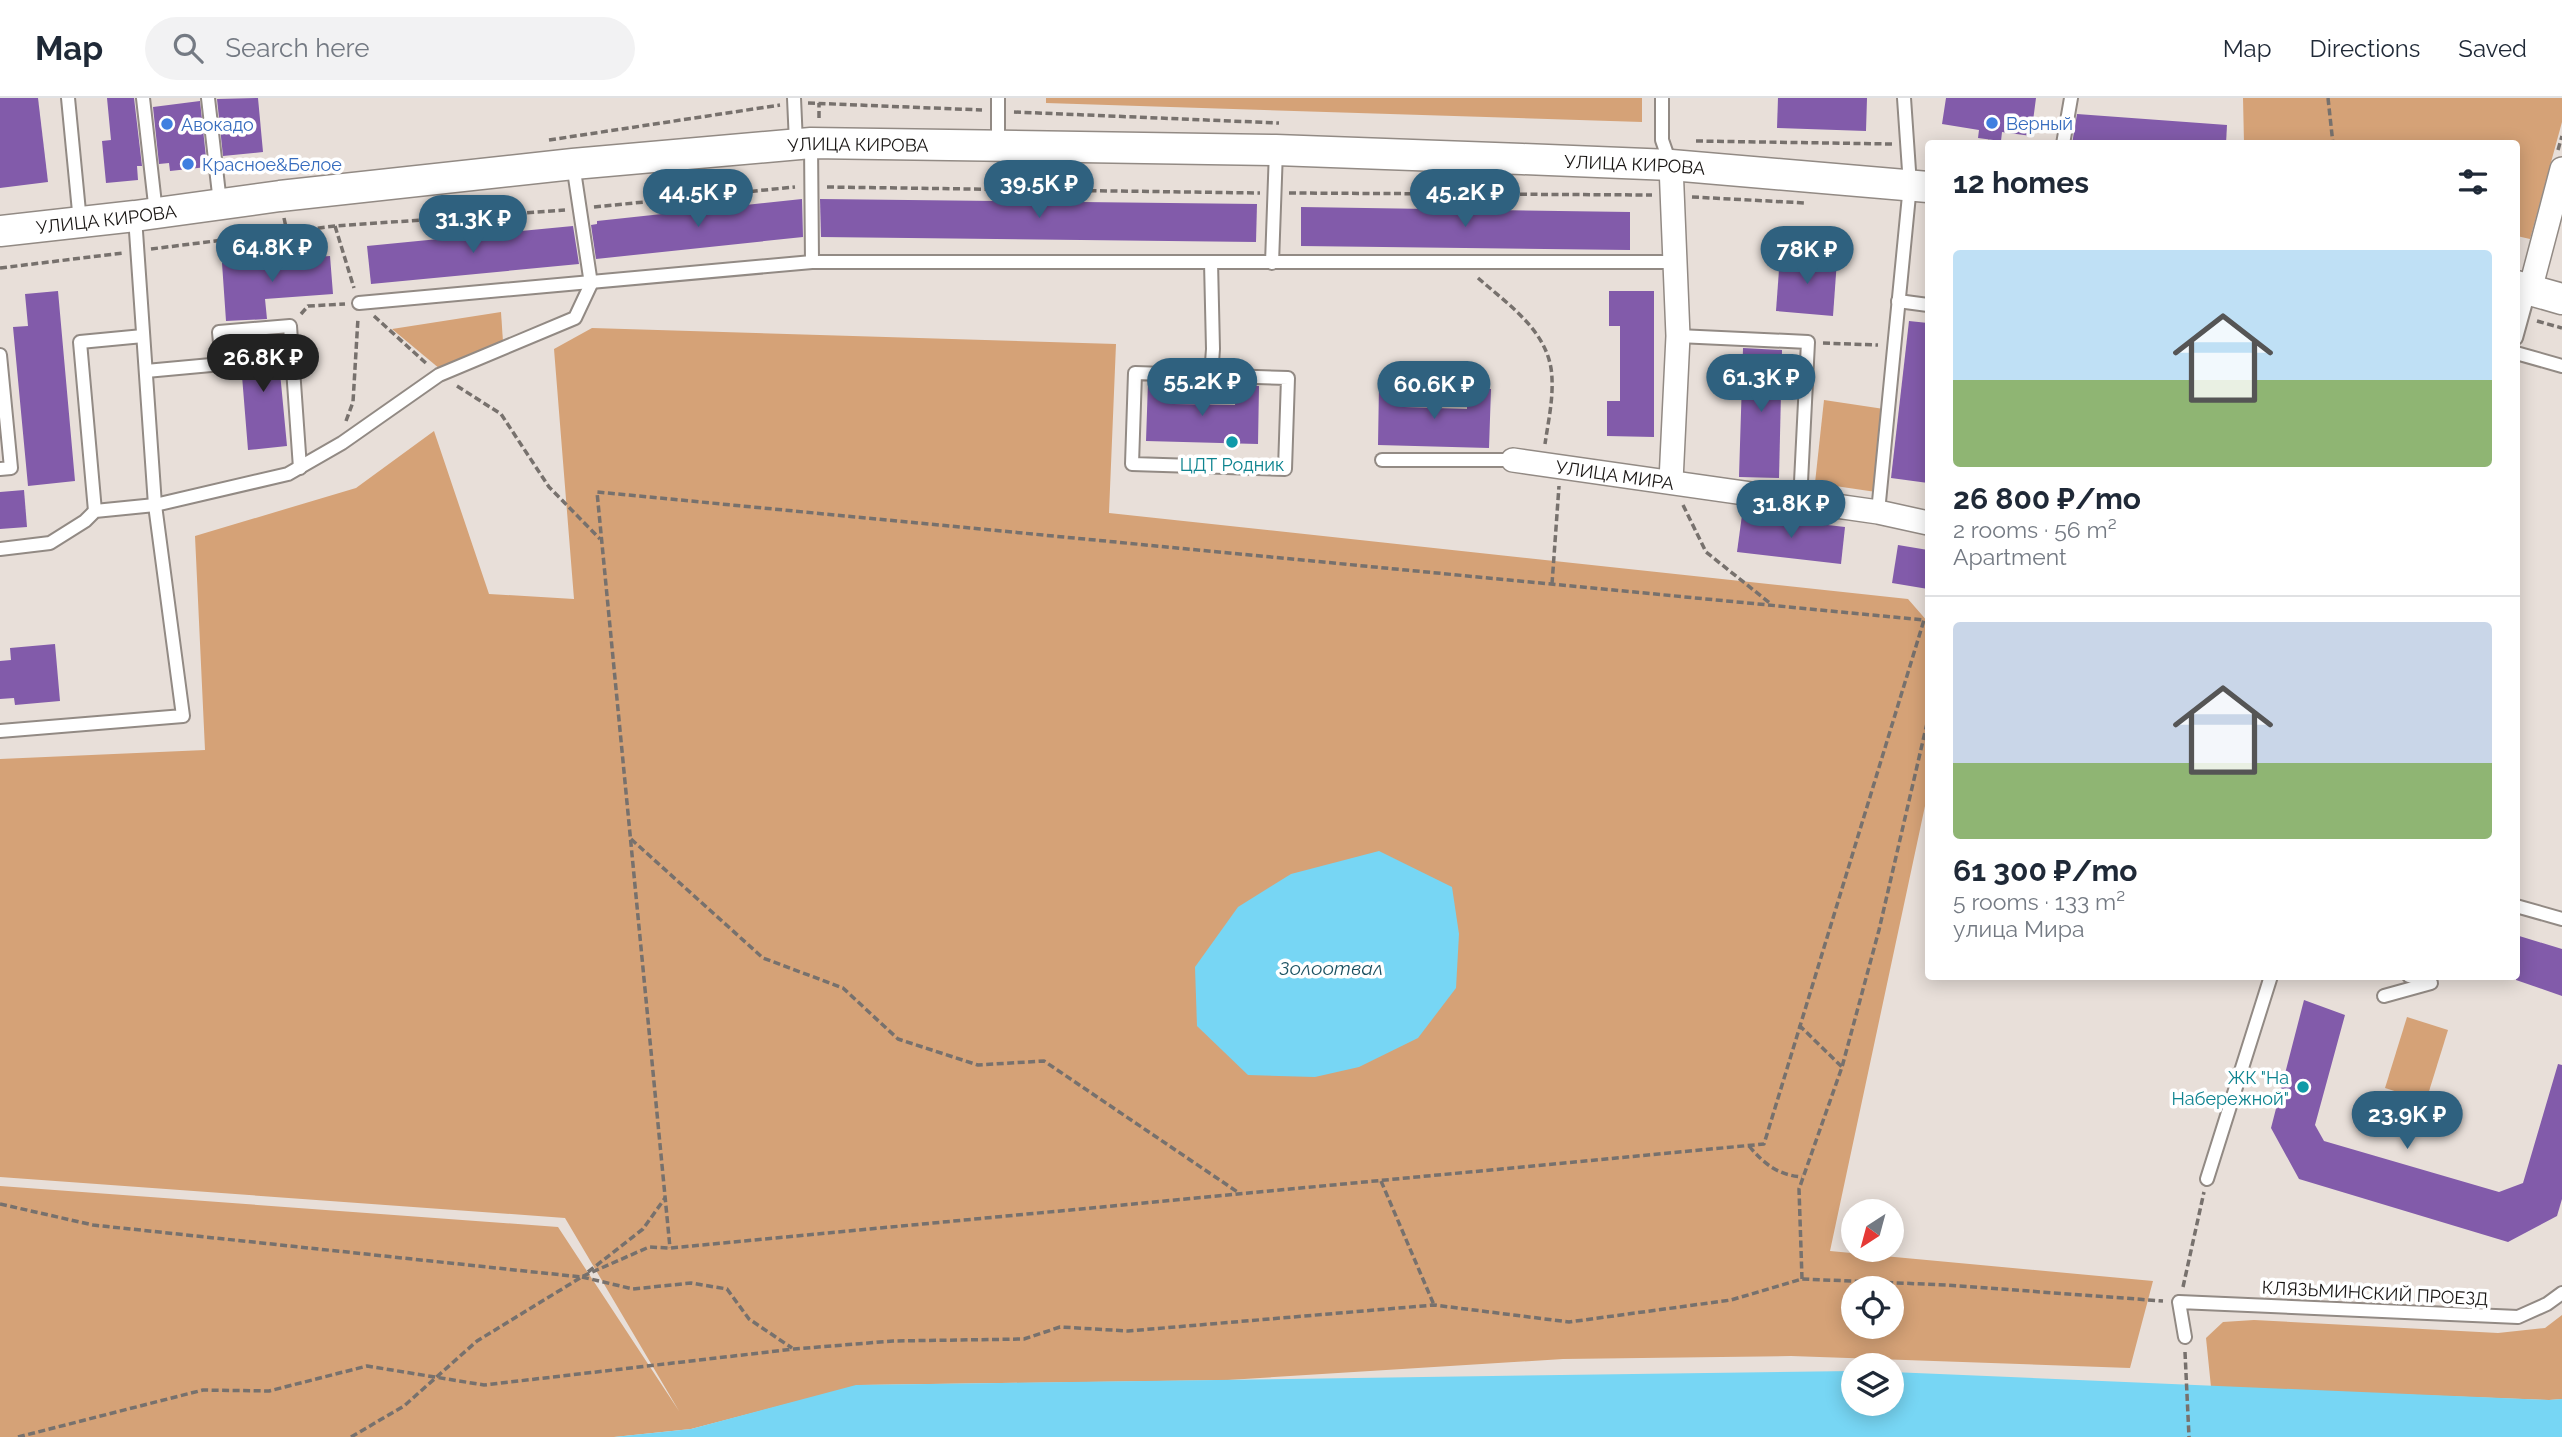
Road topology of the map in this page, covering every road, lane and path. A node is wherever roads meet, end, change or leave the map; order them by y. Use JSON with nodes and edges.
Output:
{"nodes":[{"id":1,"x":68,"y":98,"type":"edge"},
{"id":2,"x":143,"y":98,"type":"edge"},
{"id":3,"x":208,"y":98,"type":"edge"},
{"id":4,"x":794,"y":98,"type":"edge"},
{"id":5,"x":998,"y":98,"type":"edge"},
{"id":6,"x":1662,"y":98,"type":"edge"},
{"id":7,"x":1903,"y":98,"type":"edge"},
{"id":8,"x":2071,"y":98,"type":"edge"},
{"id":9,"x":2328,"y":98,"type":"edge"},
{"id":10,"x":2064,"y":140,"type":"edge"},
{"id":11,"x":2333,"y":140,"type":"edge"},
{"id":12,"x":803,"y":143,"type":"junction"},
{"id":13,"x":998,"y":145,"type":"junction"},
{"id":14,"x":1276,"y":150,"type":"junction"},
{"id":15,"x":572,"y":164,"type":"junction"},
{"id":16,"x":1671,"y":165,"type":"junction"},
{"id":17,"x":2562,"y":169,"type":"edge"},
{"id":18,"x":1919,"y":186,"type":"edge"},
{"id":19,"x":810,"y":187,"type":"junction"},
{"id":20,"x":1274,"y":193,"type":"junction"},
{"id":21,"x":1672,"y":195,"type":"junction"},
{"id":22,"x":220,"y":204,"type":"junction"},
{"id":23,"x":1810,"y":204,"type":"dead end"},
{"id":24,"x":581,"y":208,"type":"junction"},
{"id":25,"x":145,"y":215,"type":"junction"},
{"id":26,"x":80,"y":223,"type":"junction"},
{"id":27,"x":335,"y":226,"type":"junction"},
{"id":28,"x":0,"y":231,"type":"edge"},
{"id":29,"x":138,"y":251,"type":"junction"},
{"id":30,"x":812,"y":262,"type":"junction"},
{"id":31,"x":1211,"y":262,"type":"junction"},
{"id":32,"x":1676,"y":262,"type":"junction"},
{"id":33,"x":1272,"y":263,"type":"junction"},
{"id":34,"x":1461,"y":263,"type":"junction"},
{"id":35,"x":0,"y":268,"type":"edge"},
{"id":36,"x":591,"y":284,"type":"junction"},
{"id":37,"x":2523,"y":298,"type":"edge"},
{"id":38,"x":2562,"y":299,"type":"edge"},
{"id":39,"x":1898,"y":301,"type":"junction"},
{"id":40,"x":359,"y":303,"type":"junction"},
{"id":41,"x":1925,"y":305,"type":"edge"},
{"id":42,"x":290,"y":327,"type":"junction"},
{"id":43,"x":2562,"y":328,"type":"edge"},
{"id":44,"x":143,"y":336,"type":"junction"},
{"id":45,"x":1678,"y":336,"type":"junction"},
{"id":46,"x":1808,"y":342,"type":"junction"},
{"id":47,"x":1894,"y":346,"type":"junction"},
{"id":48,"x":2520,"y":354,"type":"edge"},
{"id":49,"x":0,"y":355,"type":"edge"},
{"id":50,"x":2562,"y":366,"type":"edge"},
{"id":51,"x":146,"y":371,"type":"junction"},
{"id":52,"x":439,"y":375,"type":"junction"},
{"id":53,"x":1211,"y":376,"type":"junction"},
{"id":54,"x":2,"y":405,"type":"edge"},
{"id":55,"x":328,"y":452,"type":"junction"},
{"id":56,"x":1382,"y":460,"type":"dead end"},
{"id":57,"x":1513,"y":460,"type":"joint"},
{"id":58,"x":1552,"y":465,"type":"junction"},
{"id":59,"x":300,"y":468,"type":"junction"},
{"id":60,"x":0,"y":469,"type":"edge"},
{"id":61,"x":1671,"y":481,"type":"junction"},
{"id":62,"x":1800,"y":502,"type":"junction"},
{"id":63,"x":155,"y":505,"type":"junction"},
{"id":64,"x":95,"y":511,"type":"junction"},
{"id":65,"x":1878,"y":512,"type":"junction"},
{"id":66,"x":1925,"y":522,"type":"edge"},
{"id":67,"x":602,"y":540,"type":"junction"},
{"id":68,"x":0,"y":549,"type":"edge"},
{"id":69,"x":1552,"y":584,"type":"junction"},
{"id":70,"x":1773,"y":606,"type":"junction"},
{"id":71,"x":1925,"y":632,"type":"edge"},
{"id":72,"x":1920,"y":633,"type":"junction"},
{"id":73,"x":0,"y":731,"type":"edge"},
{"id":74,"x":1925,"y":732,"type":"edge"},
{"id":75,"x":631,"y":839,"type":"junction"},
{"id":76,"x":2520,"y":907,"type":"edge"},
{"id":77,"x":2562,"y":919,"type":"edge"},
{"id":78,"x":2270,"y":980,"type":"edge"},
{"id":79,"x":2432,"y":980,"type":"edge"},
{"id":80,"x":2384,"y":996,"type":"dead end"},
{"id":81,"x":1800,"y":1025,"type":"junction"},
{"id":82,"x":1842,"y":1067,"type":"junction"},
{"id":83,"x":1749,"y":1146,"type":"junction"},
{"id":84,"x":1802,"y":1177,"type":"junction"},
{"id":85,"x":2207,"y":1179,"type":"joint"},
{"id":86,"x":1381,"y":1181,"type":"junction"},
{"id":87,"x":1240,"y":1195,"type":"junction"},
{"id":88,"x":665,"y":1198,"type":"junction"},
{"id":89,"x":0,"y":1204,"type":"edge"},
{"id":90,"x":670,"y":1248,"type":"junction"},
{"id":91,"x":581,"y":1277,"type":"junction"},
{"id":92,"x":1802,"y":1279,"type":"junction"},
{"id":93,"x":2562,"y":1293,"type":"edge"},
{"id":94,"x":2179,"y":1303,"type":"junction"},
{"id":95,"x":1434,"y":1305,"type":"junction"},
{"id":96,"x":2185,"y":1337,"type":"joint"},
{"id":97,"x":794,"y":1349,"type":"junction"},
{"id":98,"x":437,"y":1378,"type":"junction"},
{"id":99,"x":18,"y":1437,"type":"edge"},
{"id":100,"x":351,"y":1437,"type":"edge"},
{"id":101,"x":2189,"y":1437,"type":"edge"}],
"edges":[{"from":1,"to":26,"type":"lane"},
{"from":2,"to":25,"type":"lane"},
{"from":3,"to":22,"type":"lane"},
{"from":4,"to":12,"type":"lane"},
{"from":5,"to":13,"type":"lane"},
{"from":6,"to":16,"type":"lane"},
{"from":7,"to":18,"type":"lane"},
{"from":8,"to":10,"type":"lane"},
{"from":9,"to":11,"type":"path"},
{"from":12,"to":13,"type":"street","name":"УЛИЦА КИРОВА"},
{"from":12,"to":15,"type":"street","name":"УЛИЦА КИРОВА"},
{"from":12,"to":19,"type":"lane"},
{"from":13,"to":14,"type":"street","name":"УЛИЦА КИРОВА"},
{"from":14,"to":16,"type":"street","name":"УЛИЦА КИРОВА"},
{"from":14,"to":20,"type":"lane"},
{"from":15,"to":22,"type":"street","name":"УЛИЦА КИРОВА"},
{"from":15,"to":24,"type":"lane"},
{"from":16,"to":18,"type":"street","name":"УЛИЦА КИРОВА"},
{"from":16,"to":21,"type":"street"},
{"from":17,"to":37,"type":"street"},
{"from":18,"to":39,"type":"lane"},
{"from":19,"to":20,"type":"path"},
{"from":19,"to":24,"type":"path"},
{"from":19,"to":30,"type":"lane"},
{"from":20,"to":21,"type":"path"},
{"from":20,"to":33,"type":"lane"},
{"from":21,"to":23,"type":"path"},
{"from":21,"to":32,"type":"street"},
{"from":22,"to":25,"type":"street","name":"УЛИЦА КИРОВА"},
{"from":24,"to":27,"type":"path"},
{"from":24,"to":36,"type":"lane"},
{"from":25,"to":26,"type":"street","name":"УЛИЦА КИРОВА"},
{"from":25,"to":29,"type":"lane"},
{"from":26,"to":28,"type":"street","name":"УЛИЦА КИРОВА"},
{"from":27,"to":29,"type":"path"},
{"from":27,"to":40,"type":"path"},
{"from":29,"to":35,"type":"path"},
{"from":29,"to":44,"type":"lane"},
{"from":30,"to":31,"type":"lane"},
{"from":30,"to":36,"type":"lane"},
{"from":31,"to":33,"type":"lane"},
{"from":31,"to":53,"type":"lane"},
{"from":32,"to":34,"type":"lane"},
{"from":32,"to":45,"type":"street"},
{"from":33,"to":34,"type":"lane"},
{"from":34,"to":58,"type":"path"},
{"from":36,"to":40,"type":"lane"},
{"from":36,"to":52,"type":"lane"},
{"from":37,"to":38,"type":"street"},
{"from":37,"to":43,"type":"path"},
{"from":39,"to":41,"type":"lane"},
{"from":39,"to":47,"type":"lane"},
{"from":40,"to":42,"type":"path"},
{"from":40,"to":52,"type":"path"},
{"from":40,"to":55,"type":"path"},
{"from":42,"to":51,"type":"lane"},
{"from":42,"to":59,"type":"lane"},
{"from":44,"to":51,"type":"lane"},
{"from":44,"to":64,"type":"lane"},
{"from":45,"to":46,"type":"lane"},
{"from":45,"to":61,"type":"street"},
{"from":46,"to":47,"type":"path"},
{"from":46,"to":62,"type":"lane"},
{"from":47,"to":65,"type":"lane"},
{"from":48,"to":50,"type":"lane"},
{"from":49,"to":54,"type":"lane"},
{"from":51,"to":63,"type":"lane"},
{"from":52,"to":55,"type":"lane"},
{"from":52,"to":67,"type":"path"},
{"from":53,"to":53,"type":"lane"},
{"from":54,"to":60,"type":"lane"},
{"from":55,"to":59,"type":"lane"},
{"from":56,"to":57,"type":"lane","name":"УЛИЦА МИРА"},
{"from":57,"to":58,"type":"street","name":"УЛИЦА МИРА"},
{"from":58,"to":61,"type":"street","name":"УЛИЦА МИРА"},
{"from":58,"to":69,"type":"path"},
{"from":59,"to":63,"type":"lane"},
{"from":61,"to":62,"type":"street","name":"УЛИЦА МИРА"},
{"from":61,"to":70,"type":"path"},
{"from":62,"to":65,"type":"street","name":"УЛИЦА МИРА"},
{"from":63,"to":64,"type":"lane"},
{"from":63,"to":73,"type":"lane"},
{"from":64,"to":68,"type":"lane"},
{"from":65,"to":66,"type":"street","name":"УЛИЦА МИРА"},
{"from":67,"to":69,"type":"path"},
{"from":67,"to":75,"type":"path"},
{"from":69,"to":70,"type":"path"},
{"from":70,"to":72,"type":"path"},
{"from":71,"to":72,"type":"path"},
{"from":72,"to":81,"type":"path"},
{"from":74,"to":82,"type":"path"},
{"from":75,"to":87,"type":"path"},
{"from":75,"to":88,"type":"path"},
{"from":76,"to":77,"type":"lane"},
{"from":78,"to":85,"type":"lane"},
{"from":79,"to":80,"type":"lane"},
{"from":81,"to":82,"type":"path"},
{"from":81,"to":83,"type":"path"},
{"from":82,"to":84,"type":"path"},
{"from":83,"to":84,"type":"path"},
{"from":83,"to":86,"type":"path"},
{"from":84,"to":92,"type":"path"},
{"from":85,"to":94,"type":"path"},
{"from":86,"to":87,"type":"path"},
{"from":86,"to":95,"type":"path"},
{"from":87,"to":90,"type":"path"},
{"from":88,"to":90,"type":"path"},
{"from":88,"to":91,"type":"path"},
{"from":89,"to":91,"type":"path"},
{"from":90,"to":91,"type":"path"},
{"from":91,"to":97,"type":"path"},
{"from":91,"to":98,"type":"path"},
{"from":92,"to":94,"type":"path"},
{"from":92,"to":95,"type":"path"},
{"from":93,"to":94,"type":"lane","name":"КЛЯЗЬМИНСКИЙ ПРОЕЗД"},
{"from":94,"to":96,"type":"lane"},
{"from":95,"to":97,"type":"path"},
{"from":96,"to":101,"type":"path"},
{"from":97,"to":98,"type":"path"},
{"from":98,"to":99,"type":"path"},
{"from":98,"to":100,"type":"path"}]}
